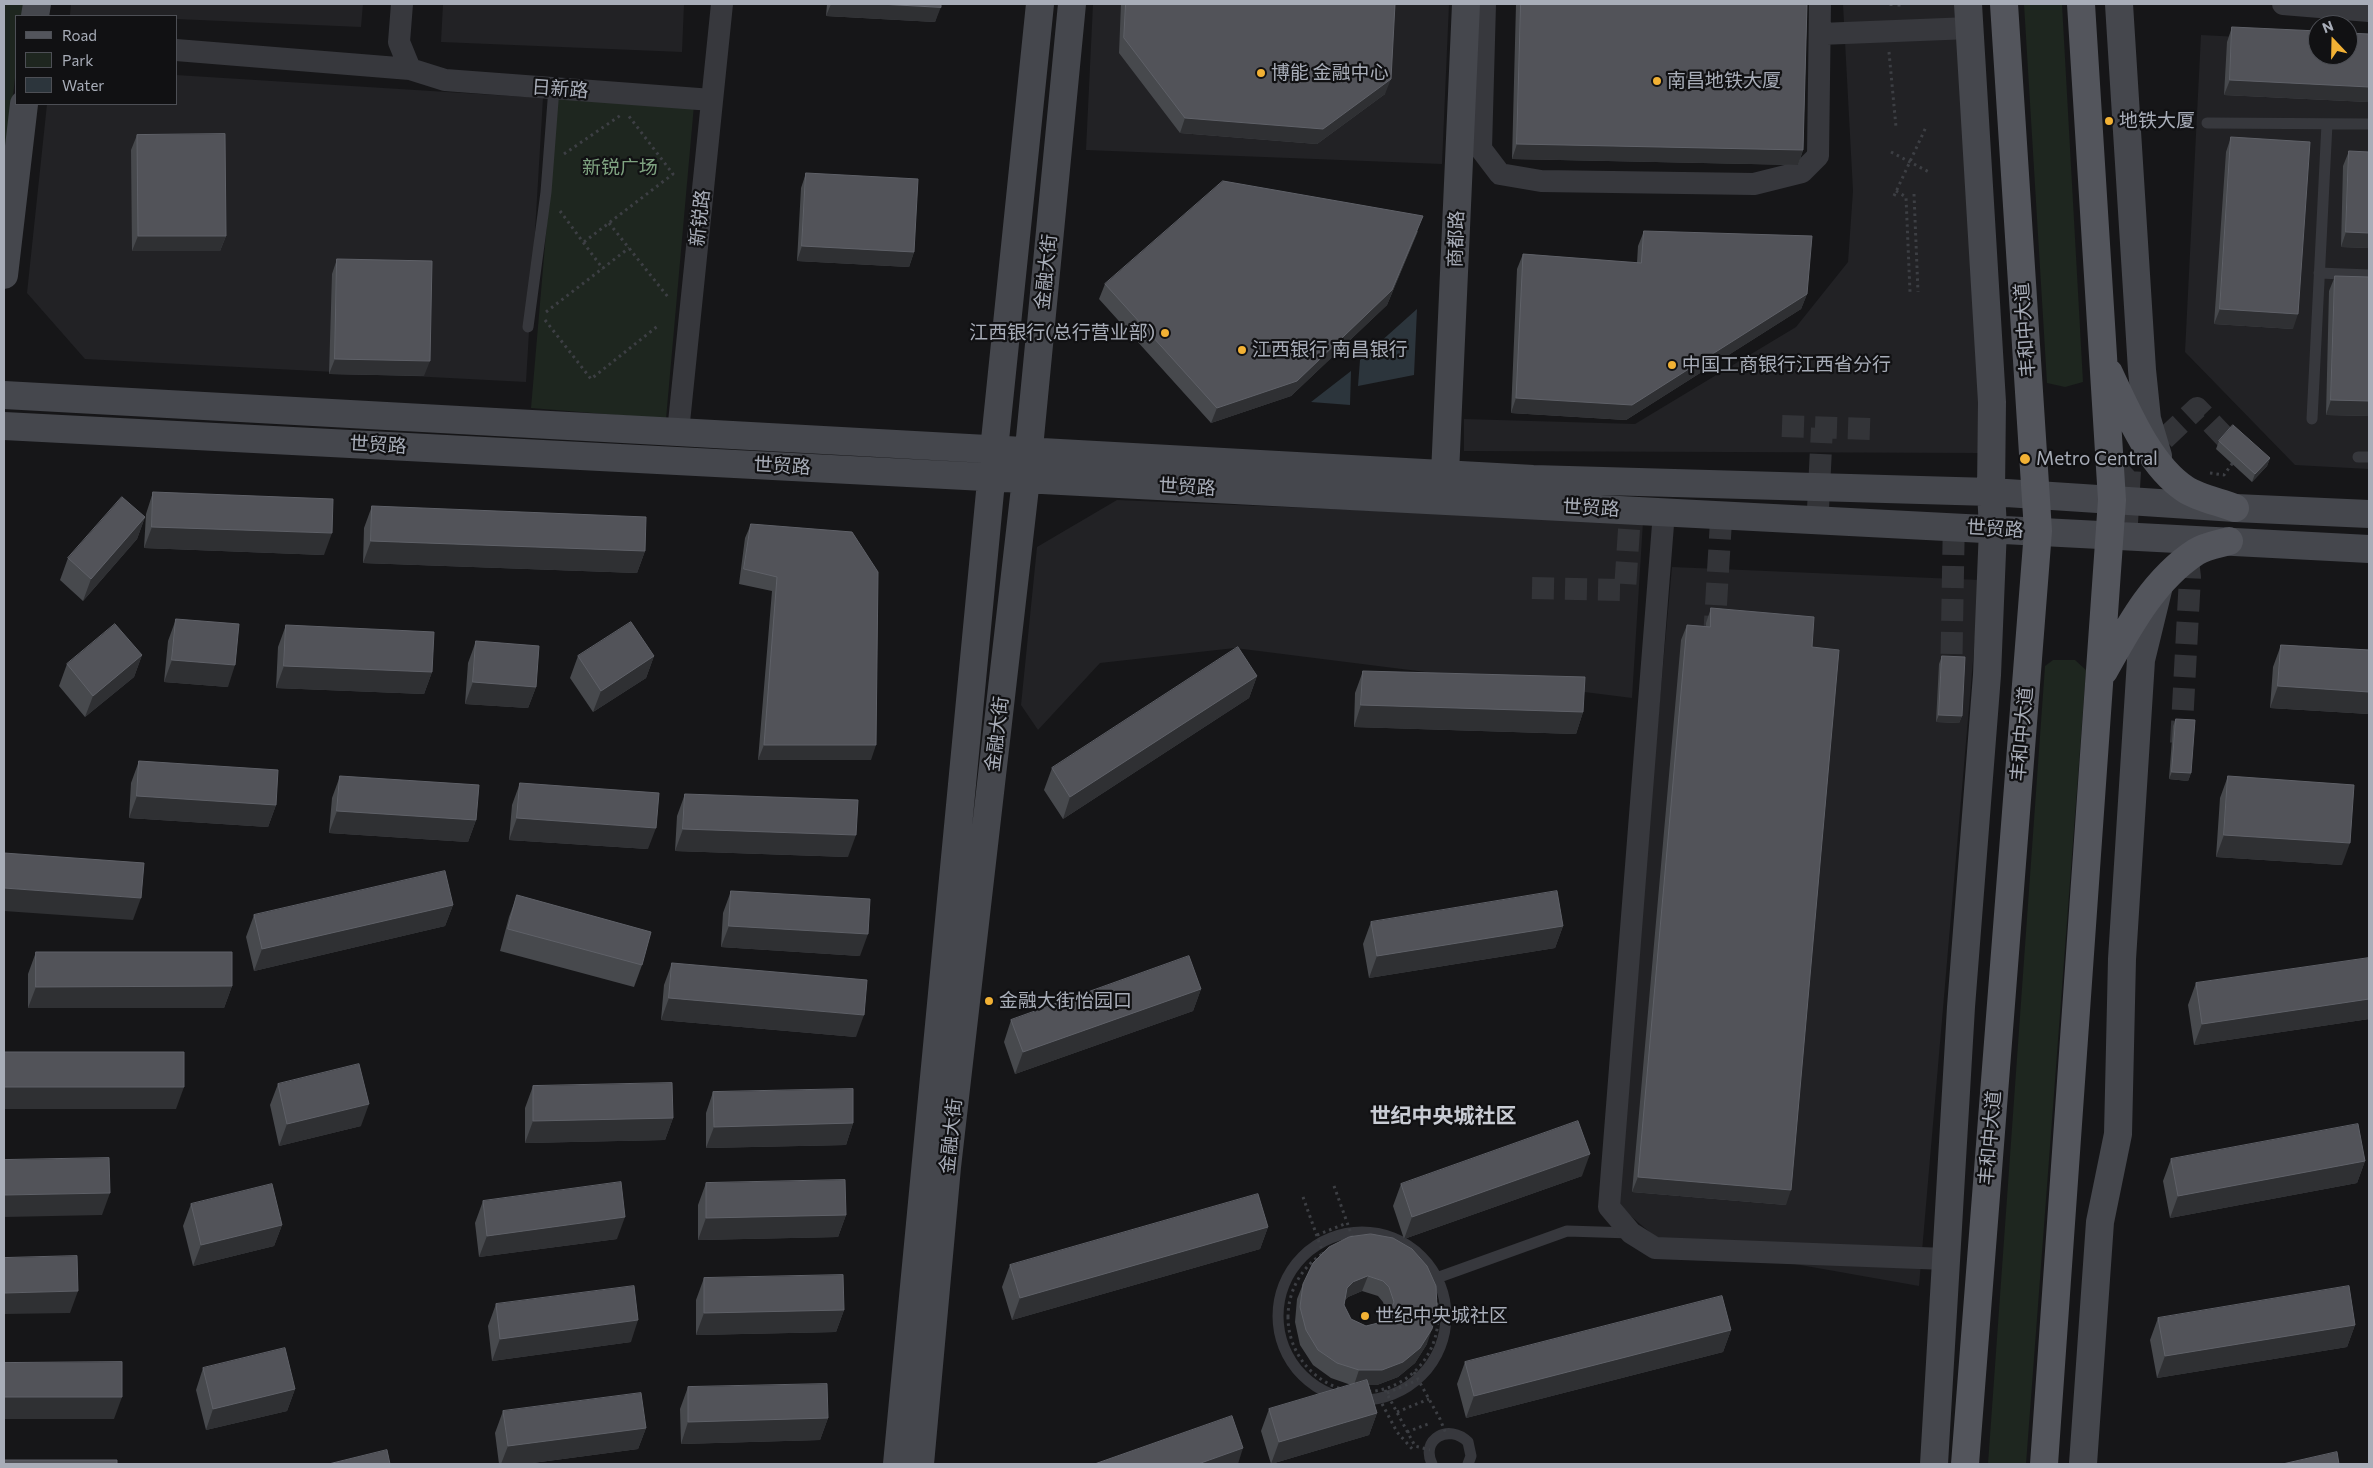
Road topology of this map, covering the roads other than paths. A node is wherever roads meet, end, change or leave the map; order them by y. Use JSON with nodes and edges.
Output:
{"nodes":[{"id":1,"x":402,"y":4,"type":"edge"},
{"id":2,"x":722,"y":4,"type":"edge"},
{"id":3,"x":1040,"y":4,"type":"edge"},
{"id":4,"x":1072,"y":4,"type":"edge"},
{"id":5,"x":1466,"y":4,"type":"edge"},
{"id":6,"x":1485,"y":4,"type":"edge"},
{"id":7,"x":1820,"y":4,"type":"edge"},
{"id":8,"x":2004,"y":4,"type":"edge"},
{"id":9,"x":2081,"y":4,"type":"edge"},
{"id":10,"x":2119,"y":4,"type":"edge"},
{"id":11,"x":2283,"y":4,"type":"edge"},
{"id":12,"x":2369,"y":11,"type":"edge"},
{"id":13,"x":1969,"y":16,"type":"edge"},
{"id":14,"x":1820,"y":34,"type":"junction"},
{"id":15,"x":178,"y":50,"type":"edge"},
{"id":16,"x":410,"y":69,"type":"junction"},
{"id":17,"x":554,"y":88,"type":"junction"},
{"id":18,"x":712,"y":100,"type":"junction"},
{"id":19,"x":24,"y":105,"type":"edge"},
{"id":20,"x":2208,"y":123,"type":"dead end"},
{"id":21,"x":2327,"y":124,"type":"junction"},
{"id":22,"x":2369,"y":124,"type":"edge"},
{"id":23,"x":2319,"y":273,"type":"junction"},
{"id":24,"x":4,"y":275,"type":"edge"},
{"id":25,"x":2369,"y":275,"type":"edge"},
{"id":26,"x":528,"y":327,"type":"dead end"},
{"id":27,"x":2102,"y":359,"type":"junction"},
{"id":28,"x":4,"y":395,"type":"edge"},
{"id":29,"x":2312,"y":419,"type":"dead end"},
{"id":30,"x":4,"y":426,"type":"edge"},
{"id":31,"x":678,"y":432,"type":"junction"},
{"id":32,"x":994,"y":450,"type":"junction"},
{"id":33,"x":1029,"y":451,"type":"junction"},
{"id":34,"x":2160,"y":465,"type":"junction"},
{"id":35,"x":1445,"y":474,"type":"junction"},
{"id":36,"x":991,"y":477,"type":"junction"},
{"id":37,"x":1026,"y":479,"type":"junction"},
{"id":38,"x":1991,"y":492,"type":"junction"},
{"id":39,"x":2036,"y":494,"type":"junction"},
{"id":40,"x":2112,"y":500,"type":"junction"},
{"id":41,"x":2235,"y":508,"type":"junction"},
{"id":42,"x":1664,"y":512,"type":"junction"},
{"id":43,"x":2369,"y":514,"type":"edge"},
{"id":44,"x":1993,"y":528,"type":"junction"},
{"id":45,"x":2038,"y":531,"type":"junction"},
{"id":46,"x":2110,"y":534,"type":"junction"},
{"id":47,"x":2229,"y":541,"type":"junction"},
{"id":48,"x":2369,"y":549,"type":"edge"},
{"id":49,"x":2159,"y":586,"type":"junction"},
{"id":50,"x":2100,"y":679,"type":"junction"},
{"id":51,"x":1631,"y":1233,"type":"junction"},
{"id":52,"x":1946,"y":1259,"type":"junction"},
{"id":53,"x":1438,"y":1277,"type":"junction"},
{"id":54,"x":1423,"y":1282,"type":"edge"},
{"id":55,"x":1431,"y":1458,"type":"edge"},
{"id":56,"x":897,"y":1464,"type":"edge"},
{"id":57,"x":920,"y":1464,"type":"edge"},
{"id":58,"x":1468,"y":1464,"type":"edge"},
{"id":59,"x":1934,"y":1464,"type":"edge"},
{"id":60,"x":1964,"y":1464,"type":"edge"},
{"id":61,"x":2044,"y":1464,"type":"edge"},
{"id":62,"x":2083,"y":1464,"type":"edge"}],
"edges":[{"from":1,"to":16,"type":"street"},
{"from":2,"to":18,"type":"street","name":"新锐路"},
{"from":3,"to":32,"type":"main road","name":"金融大街"},
{"from":4,"to":33,"type":"main road","name":"金融大街"},
{"from":5,"to":35,"type":"main road","name":"商都路"},
{"from":6,"to":14,"type":"street"},
{"from":7,"to":14,"type":"street"},
{"from":8,"to":39,"type":"main road","name":"丰和中大道"},
{"from":9,"to":27,"type":"main road"},
{"from":10,"to":34,"type":"main road"},
{"from":11,"to":12,"type":"street"},
{"from":13,"to":14,"type":"street"},
{"from":13,"to":38,"type":"main road"},
{"from":15,"to":16,"type":"street","name":"日新路"},
{"from":16,"to":17,"type":"street","name":"日新路"},
{"from":17,"to":18,"type":"street","name":"日新路"},
{"from":17,"to":26,"type":"lane"},
{"from":18,"to":31,"type":"street","name":"新锐路"},
{"from":19,"to":24,"type":"main road"},
{"from":20,"to":21,"type":"lane"},
{"from":21,"to":22,"type":"lane"},
{"from":21,"to":23,"type":"lane"},
{"from":23,"to":25,"type":"lane"},
{"from":23,"to":29,"type":"lane"},
{"from":27,"to":34,"type":"main road"},
{"from":27,"to":40,"type":"main road"},
{"from":28,"to":31,"type":"main road","name":"世贸路"},
{"from":30,"to":36,"type":"main road","name":"世贸路"},
{"from":31,"to":32,"type":"main road","name":"世贸路"},
{"from":32,"to":33,"type":"main road","name":"世贸路"},
{"from":32,"to":36,"type":"main road","name":"金融大街"},
{"from":33,"to":35,"type":"main road","name":"世贸路"},
{"from":33,"to":37,"type":"main road","name":"金融大街"},
{"from":34,"to":41,"type":"main road"},
{"from":35,"to":38,"type":"main road","name":"世贸路"},
{"from":36,"to":37,"type":"main road","name":"世贸路"},
{"from":36,"to":56,"type":"main road","name":"金融大街"},
{"from":37,"to":42,"type":"main road","name":"世贸路"},
{"from":37,"to":57,"type":"main road","name":"金融大街"},
{"from":38,"to":39,"type":"main road","name":"世贸路"},
{"from":38,"to":44,"type":"main road"},
{"from":39,"to":40,"type":"main road","name":"世贸路"},
{"from":39,"to":45,"type":"main road","name":"丰和中大道"},
{"from":40,"to":41,"type":"main road","name":"世贸路"},
{"from":40,"to":46,"type":"main road"},
{"from":41,"to":43,"type":"main road","name":"世贸路"},
{"from":42,"to":44,"type":"main road","name":"世贸路"},
{"from":42,"to":51,"type":"street"},
{"from":44,"to":45,"type":"main road","name":"世贸路"},
{"from":44,"to":52,"type":"main road"},
{"from":45,"to":46,"type":"main road","name":"世贸路"},
{"from":45,"to":60,"type":"main road","name":"丰和中大道"},
{"from":46,"to":47,"type":"main road","name":"世贸路"},
{"from":46,"to":50,"type":"main road"},
{"from":47,"to":48,"type":"main road","name":"世贸路"},
{"from":47,"to":49,"type":"main road"},
{"from":49,"to":50,"type":"main road"},
{"from":49,"to":62,"type":"main road"},
{"from":50,"to":61,"type":"main road"},
{"from":51,"to":52,"type":"street"},
{"from":51,"to":53,"type":"lane"},
{"from":52,"to":59,"type":"main road"},
{"from":53,"to":53,"type":"lane"},
{"from":53,"to":54,"type":"lane"},
{"from":55,"to":58,"type":"lane"}]}
